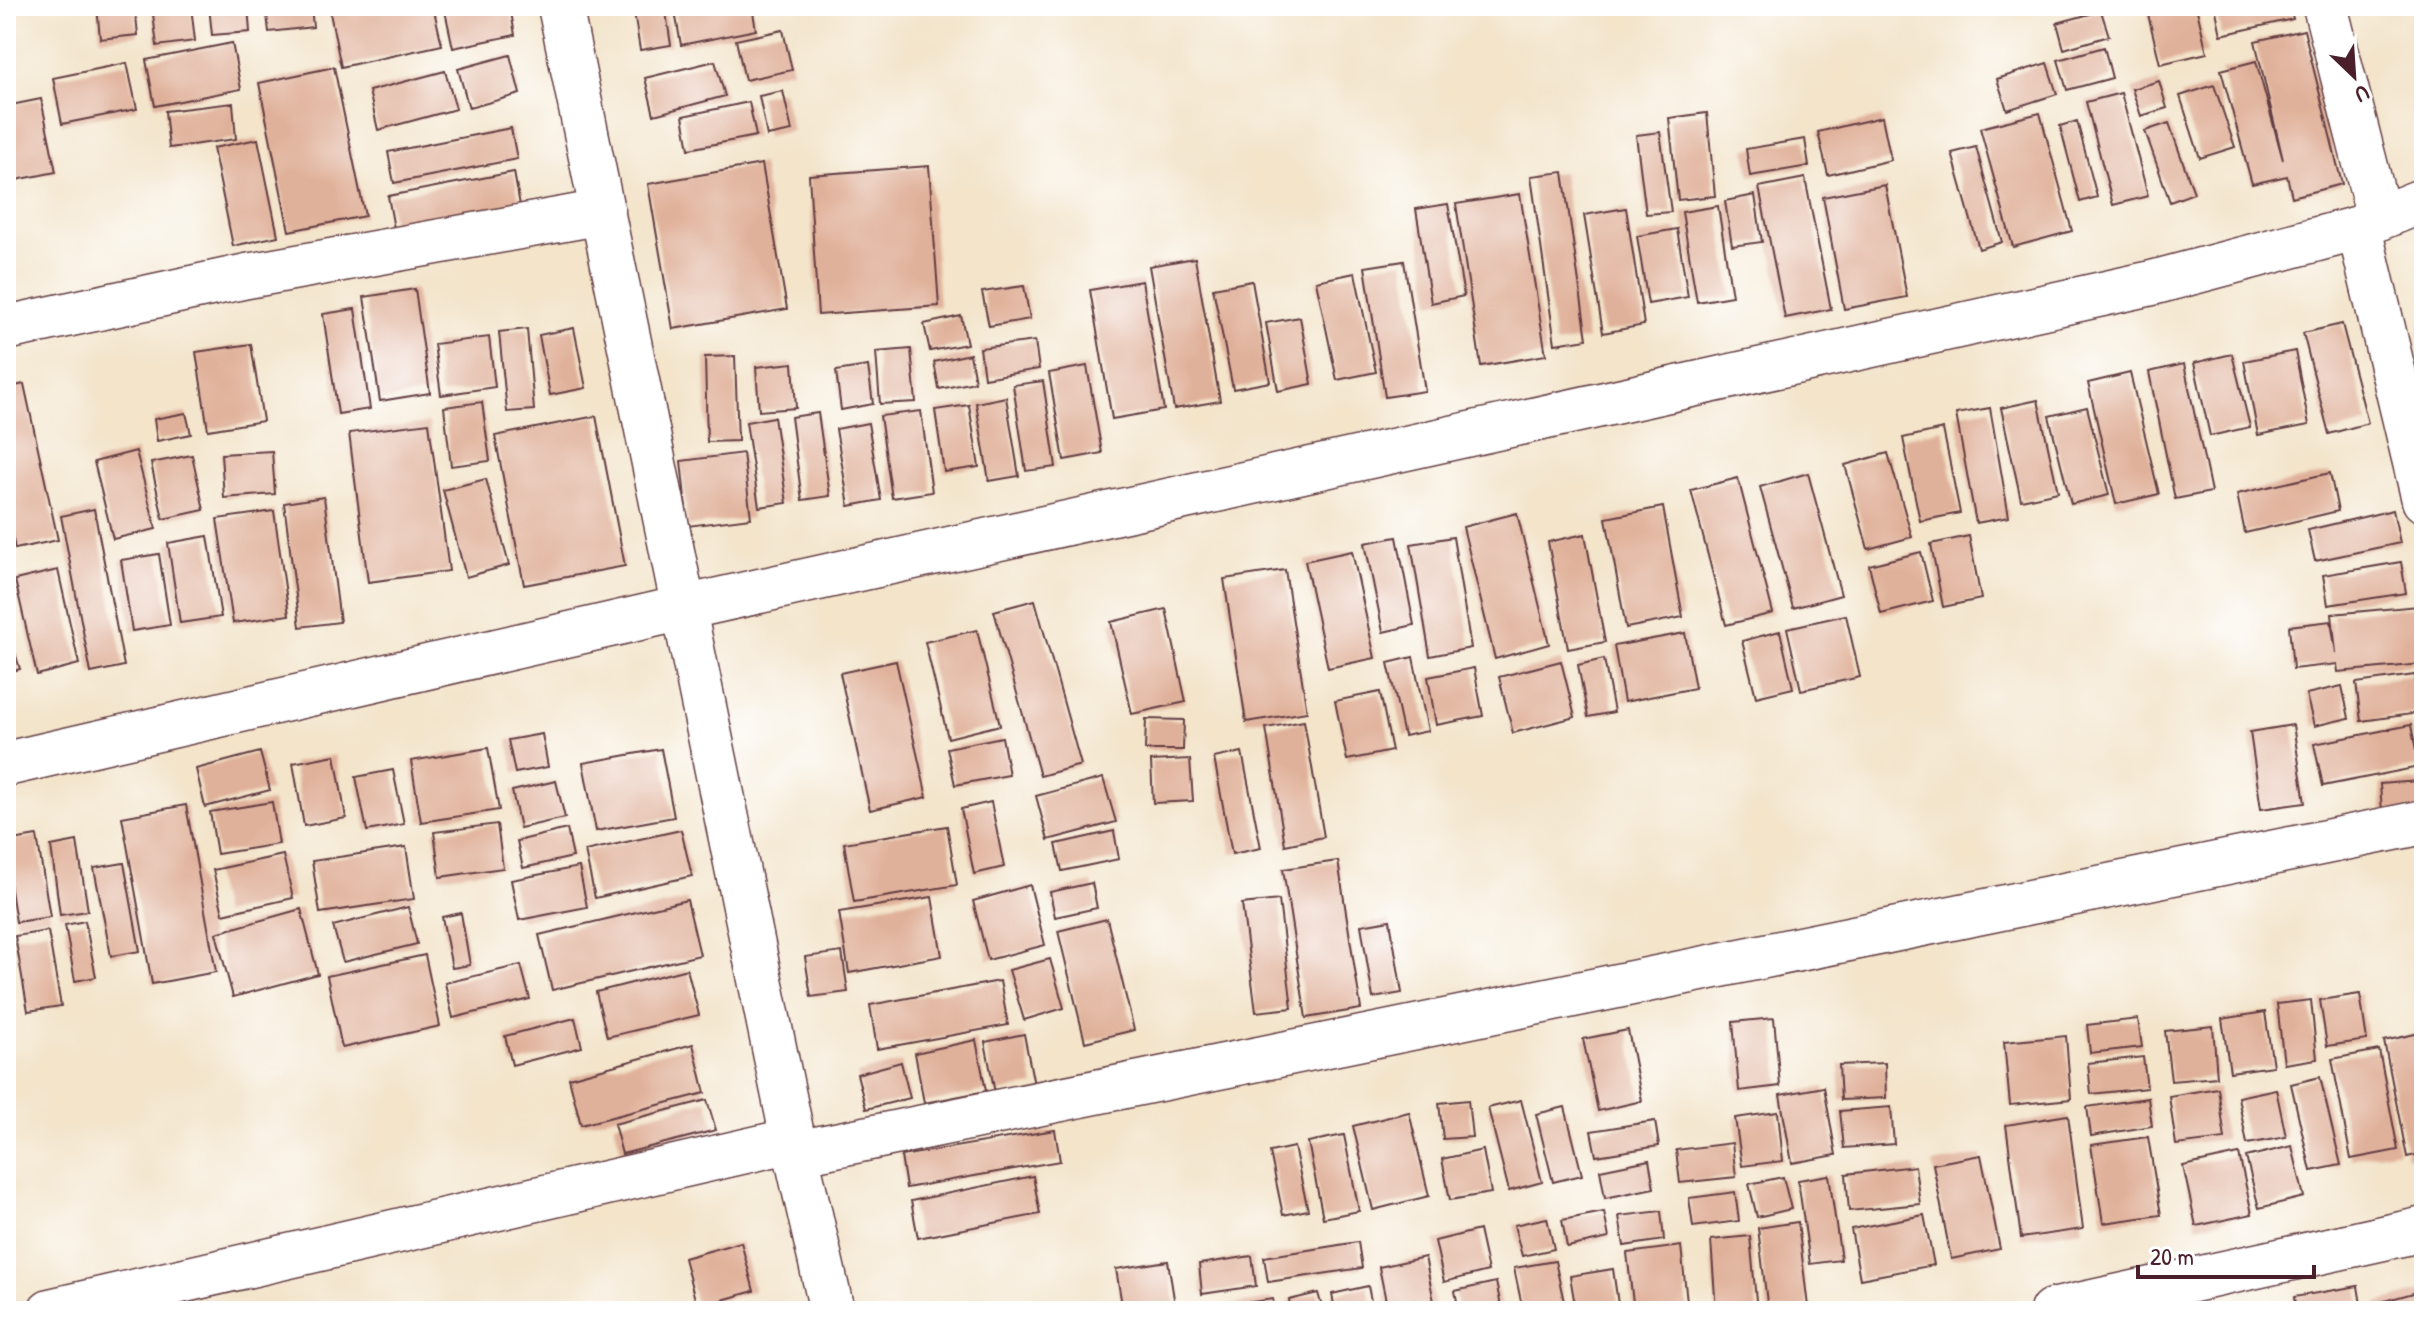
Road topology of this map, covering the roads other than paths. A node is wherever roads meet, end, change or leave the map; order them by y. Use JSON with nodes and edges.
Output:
{"nodes":[{"id":1,"x":560,"y":6,"type":"edge"},
{"id":2,"x":2325,"y":6,"type":"edge"},
{"id":3,"x":2424,"y":200,"type":"edge"},
{"id":4,"x":603,"y":212,"type":"junction"},
{"id":5,"x":2369,"y":223,"type":"junction"},
{"id":6,"x":6,"y":328,"type":"edge"},
{"id":7,"x":2424,"y":500,"type":"edge"},
{"id":8,"x":683,"y":608,"type":"junction"},
{"id":9,"x":6,"y":764,"type":"edge"},
{"id":10,"x":2424,"y":822,"type":"edge"},
{"id":11,"x":795,"y":1146,"type":"junction"},
{"id":12,"x":2424,"y":1229,"type":"edge"},
{"id":13,"x":50,"y":1311,"type":"edge"},
{"id":14,"x":832,"y":1311,"type":"edge"},
{"id":15,"x":2052,"y":1311,"type":"edge"}],
"edges":[{"from":1,"to":4,"type":"street"},
{"from":2,"to":5,"type":"street"},
{"from":3,"to":5,"type":"street"},
{"from":4,"to":6,"type":"street"},
{"from":4,"to":8,"type":"street"},
{"from":5,"to":7,"type":"street"},
{"from":5,"to":8,"type":"street"},
{"from":8,"to":9,"type":"street"},
{"from":8,"to":11,"type":"street"},
{"from":10,"to":11,"type":"street"},
{"from":11,"to":13,"type":"street"},
{"from":11,"to":14,"type":"street"},
{"from":12,"to":15,"type":"street"}]}
